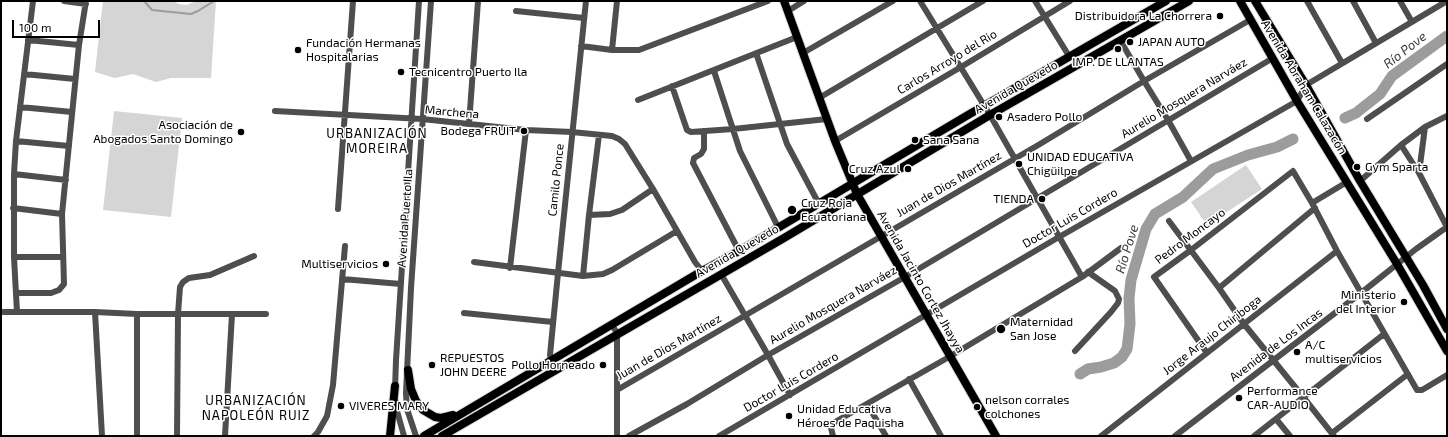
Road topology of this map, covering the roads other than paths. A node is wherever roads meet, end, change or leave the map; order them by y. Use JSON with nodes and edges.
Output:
{"nodes":[{"id":1,"x":32,"y":1,"type":"edge"},
{"id":2,"x":64,"y":1,"type":"edge"},
{"id":3,"x":354,"y":1,"type":"edge"},
{"id":4,"x":420,"y":1,"type":"edge"},
{"id":5,"x":431,"y":1,"type":"edge"},
{"id":6,"x":478,"y":1,"type":"edge"},
{"id":7,"x":586,"y":1,"type":"edge"},
{"id":8,"x":617,"y":1,"type":"edge"},
{"id":9,"x":768,"y":1,"type":"edge"},
{"id":10,"x":784,"y":1,"type":"edge"},
{"id":11,"x":804,"y":1,"type":"edge"},
{"id":12,"x":893,"y":1,"type":"edge"},
{"id":13,"x":920,"y":1,"type":"edge"},
{"id":14,"x":983,"y":1,"type":"edge"},
{"id":15,"x":1035,"y":1,"type":"edge"},
{"id":16,"x":1070,"y":1,"type":"edge"},
{"id":17,"x":1166,"y":1,"type":"edge"},
{"id":18,"x":1189,"y":1,"type":"edge"},
{"id":19,"x":1240,"y":1,"type":"edge"},
{"id":20,"x":1255,"y":1,"type":"edge"},
{"id":21,"x":1307,"y":1,"type":"edge"},
{"id":22,"x":1352,"y":1,"type":"edge"},
{"id":23,"x":1400,"y":1,"type":"edge"},
{"id":24,"x":1446,"y":1,"type":"edge"},
{"id":25,"x":86,"y":2,"type":"edge"},
{"id":26,"x":516,"y":11,"type":"dead end"},
{"id":27,"x":788,"y":11,"type":"junction"},
{"id":28,"x":1044,"y":16,"type":"junction"},
{"id":29,"x":584,"y":18,"type":"junction"},
{"id":30,"x":1250,"y":20,"type":"junction"},
{"id":31,"x":1412,"y":22,"type":"junction"},
{"id":32,"x":938,"y":28,"type":"junction"},
{"id":33,"x":797,"y":37,"type":"junction"},
{"id":34,"x":28,"y":40,"type":"junction"},
{"id":35,"x":1120,"y":40,"type":"junction"},
{"id":36,"x":1376,"y":43,"type":"junction"},
{"id":37,"x":79,"y":45,"type":"junction"},
{"id":38,"x":581,"y":46,"type":"junction"},
{"id":39,"x":612,"y":50,"type":"junction"},
{"id":40,"x":803,"y":53,"type":"junction"},
{"id":41,"x":756,"y":54,"type":"junction"},
{"id":42,"x":1070,"y":56,"type":"junction"},
{"id":43,"x":1273,"y":58,"type":"junction"},
{"id":44,"x":1342,"y":63,"type":"junction"},
{"id":45,"x":1447,"y":64,"type":"edge"},
{"id":46,"x":961,"y":67,"type":"junction"},
{"id":47,"x":714,"y":71,"type":"junction"},
{"id":48,"x":24,"y":74,"type":"junction"},
{"id":49,"x":75,"y":79,"type":"junction"},
{"id":50,"x":1144,"y":81,"type":"junction"},
{"id":51,"x":1306,"y":85,"type":"junction"},
{"id":52,"x":672,"y":86,"type":"junction"},
{"id":53,"x":819,"y":98,"type":"junction"},
{"id":54,"x":638,"y":100,"type":"dead end"},
{"id":55,"x":1297,"y":101,"type":"junction"},
{"id":56,"x":985,"y":106,"type":"junction"},
{"id":57,"x":20,"y":107,"type":"junction"},
{"id":58,"x":275,"y":111,"type":"dead end"},
{"id":59,"x":72,"y":112,"type":"junction"},
{"id":60,"x":345,"y":115,"type":"junction"},
{"id":61,"x":990,"y":115,"type":"junction"},
{"id":62,"x":1447,"y":116,"type":"edge"},
{"id":63,"x":1366,"y":119,"type":"dead end"},
{"id":64,"x":411,"y":120,"type":"junction"},
{"id":65,"x":422,"y":120,"type":"junction"},
{"id":66,"x":827,"y":120,"type":"junction"},
{"id":67,"x":1168,"y":120,"type":"junction"},
{"id":68,"x":469,"y":124,"type":"junction"},
{"id":69,"x":781,"y":124,"type":"junction"},
{"id":70,"x":1425,"y":127,"type":"junction"},
{"id":71,"x":733,"y":129,"type":"junction"},
{"id":72,"x":526,"y":130,"type":"junction"},
{"id":73,"x":704,"y":131,"type":"junction"},
{"id":74,"x":572,"y":132,"type":"junction"},
{"id":75,"x":599,"y":135,"type":"junction"},
{"id":76,"x":16,"y":141,"type":"junction"},
{"id":77,"x":835,"y":141,"type":"junction"},
{"id":78,"x":1401,"y":145,"type":"junction"},
{"id":79,"x":69,"y":146,"type":"junction"},
{"id":80,"x":1014,"y":159,"type":"junction"},
{"id":81,"x":1191,"y":161,"type":"junction"},
{"id":82,"x":1419,"y":173,"type":"junction"},
{"id":83,"x":14,"y":174,"type":"junction"},
{"id":84,"x":66,"y":180,"type":"junction"},
{"id":85,"x":1347,"y":182,"type":"junction"},
{"id":86,"x":1360,"y":182,"type":"junction"},
{"id":87,"x":853,"y":184,"type":"junction"},
{"id":88,"x":653,"y":189,"type":"junction"},
{"id":89,"x":857,"y":194,"type":"junction"},
{"id":90,"x":1037,"y":197,"type":"junction"},
{"id":91,"x":819,"y":204,"type":"junction"},
{"id":92,"x":1314,"y":206,"type":"junction"},
{"id":93,"x":13,"y":208,"type":"junction"},
{"id":94,"x":338,"y":209,"type":"dead end"},
{"id":95,"x":62,"y":214,"type":"junction"},
{"id":96,"x":588,"y":215,"type":"junction"},
{"id":97,"x":1169,"y":221,"type":"dead end"},
{"id":98,"x":778,"y":227,"type":"junction"},
{"id":99,"x":1447,"y":227,"type":"edge"},
{"id":100,"x":677,"y":231,"type":"junction"},
{"id":101,"x":880,"y":237,"type":"junction"},
{"id":102,"x":1059,"y":237,"type":"junction"},
{"id":103,"x":345,"y":246,"type":"dead end"},
{"id":104,"x":1121,"y":248,"type":"dead end"},
{"id":105,"x":1191,"y":250,"type":"junction"},
{"id":106,"x":739,"y":251,"type":"junction"},
{"id":107,"x":1337,"y":251,"type":"junction"},
{"id":108,"x":254,"y":256,"type":"dead end"},
{"id":109,"x":14,"y":257,"type":"junction"},
{"id":110,"x":64,"y":257,"type":"junction"},
{"id":111,"x":1406,"y":257,"type":"junction"},
{"id":112,"x":474,"y":262,"type":"dead end"},
{"id":113,"x":1397,"y":264,"type":"junction"},
{"id":114,"x":510,"y":268,"type":"junction"},
{"id":115,"x":702,"y":271,"type":"junction"},
{"id":116,"x":1088,"y":272,"type":"junction"},
{"id":117,"x":558,"y":273,"type":"junction"},
{"id":118,"x":720,"y":274,"type":"junction"},
{"id":119,"x":583,"y":276,"type":"junction"},
{"id":120,"x":905,"y":277,"type":"junction"},
{"id":121,"x":1082,"y":277,"type":"junction"},
{"id":122,"x":342,"y":279,"type":"junction"},
{"id":123,"x":401,"y":284,"type":"junction"},
{"id":124,"x":1219,"y":288,"type":"junction"},
{"id":125,"x":16,"y":293,"type":"junction"},
{"id":126,"x":1361,"y":294,"type":"junction"},
{"id":127,"x":1,"y":312,"type":"edge"},
{"id":128,"x":16,"y":312,"type":"junction"},
{"id":129,"x":95,"y":312,"type":"junction"},
{"id":130,"x":464,"y":312,"type":"dead end"},
{"id":131,"x":137,"y":314,"type":"junction"},
{"id":132,"x":178,"y":314,"type":"junction"},
{"id":133,"x":232,"y":314,"type":"junction"},
{"id":134,"x":266,"y":314,"type":"dead end"},
{"id":135,"x":927,"y":315,"type":"junction"},
{"id":136,"x":745,"y":316,"type":"junction"},
{"id":137,"x":553,"y":322,"type":"junction"},
{"id":138,"x":1244,"y":324,"type":"junction"},
{"id":139,"x":612,"y":325,"type":"junction"},
{"id":140,"x":1447,"y":329,"type":"edge"},
{"id":141,"x":617,"y":334,"type":"junction"},
{"id":142,"x":1384,"y":334,"type":"junction"},
{"id":143,"x":1075,"y":351,"type":"dead end"},
{"id":144,"x":1447,"y":351,"type":"edge"},
{"id":145,"x":1206,"y":353,"type":"junction"},
{"id":146,"x":768,"y":354,"type":"junction"},
{"id":147,"x":949,"y":357,"type":"junction"},
{"id":148,"x":1274,"y":360,"type":"junction"},
{"id":149,"x":551,"y":362,"type":"junction"},
{"id":150,"x":408,"y":370,"type":"junction"},
{"id":151,"x":1408,"y":374,"type":"junction"},
{"id":152,"x":1447,"y":375,"type":"edge"},
{"id":153,"x":909,"y":379,"type":"junction"},
{"id":154,"x":395,"y":386,"type":"junction"},
{"id":155,"x":617,"y":390,"type":"junction"},
{"id":156,"x":790,"y":395,"type":"junction"},
{"id":157,"x":1304,"y":398,"type":"junction"},
{"id":158,"x":867,"y":404,"type":"junction"},
{"id":159,"x":462,"y":413,"type":"junction"},
{"id":160,"x":1276,"y":420,"type":"junction"},
{"id":161,"x":832,"y":434,"type":"edge"},
{"id":162,"x":1333,"y":434,"type":"edge"},
{"id":163,"x":102,"y":436,"type":"edge"},
{"id":164,"x":137,"y":436,"type":"edge"},
{"id":165,"x":177,"y":436,"type":"edge"},
{"id":166,"x":226,"y":436,"type":"edge"},
{"id":167,"x":314,"y":436,"type":"edge"},
{"id":168,"x":390,"y":436,"type":"edge"},
{"id":169,"x":404,"y":436,"type":"edge"},
{"id":170,"x":416,"y":436,"type":"edge"},
{"id":171,"x":424,"y":436,"type":"edge"},
{"id":172,"x":442,"y":436,"type":"edge"},
{"id":173,"x":617,"y":436,"type":"edge"},
{"id":174,"x":630,"y":436,"type":"edge"},
{"id":175,"x":719,"y":436,"type":"edge"},
{"id":176,"x":886,"y":436,"type":"edge"},
{"id":177,"x":941,"y":436,"type":"edge"},
{"id":178,"x":996,"y":436,"type":"edge"},
{"id":179,"x":1101,"y":436,"type":"edge"},
{"id":180,"x":1175,"y":436,"type":"edge"},
{"id":181,"x":1254,"y":436,"type":"edge"},
{"id":182,"x":1290,"y":436,"type":"edge"}],
"edges":[{"from":1,"to":34,"type":"street"},
{"from":2,"to":25,"type":"street"},
{"from":3,"to":60,"type":"street"},
{"from":4,"to":64,"type":"street","name":"Avenida Puerto Ila"},
{"from":5,"to":65,"type":"street","name":"Avenida Puerto Ila"},
{"from":6,"to":68,"type":"street"},
{"from":7,"to":29,"type":"street","name":"Camilo Ponce"},
{"from":8,"to":39,"type":"street"},
{"from":9,"to":39,"type":"street"},
{"from":10,"to":27,"type":"main road","name":"Avenida Jacinto Cortez Jhayya"},
{"from":11,"to":27,"type":"street"},
{"from":12,"to":40,"type":"street"},
{"from":13,"to":32,"type":"street"},
{"from":14,"to":32,"type":"street"},
{"from":15,"to":28,"type":"street"},
{"from":16,"to":28,"type":"street","name":"Carlos Arroyo del Rio"},
{"from":17,"to":42,"type":"main road","name":"Avenida Quevedo"},
{"from":18,"to":35,"type":"main road","name":"Avenida Quevedo"},
{"from":19,"to":30,"type":"main road","name":"Avenida Abraham Calazacón"},
{"from":20,"to":51,"type":"main road","name":"Avenida Abraham Calazacón"},
{"from":21,"to":44,"type":"street"},
{"from":22,"to":36,"type":"street"},
{"from":23,"to":31,"type":"street"},
{"from":24,"to":31,"type":"street"},
{"from":25,"to":37,"type":"street"},
{"from":26,"to":29,"type":"street"},
{"from":27,"to":33,"type":"main road","name":"Avenida Jacinto Cortez Jhayya"},
{"from":28,"to":42,"type":"street"},
{"from":28,"to":46,"type":"street","name":"Carlos Arroyo del Rio"},
{"from":29,"to":38,"type":"street","name":"Camilo Ponce"},
{"from":30,"to":43,"type":"main road","name":"Avenida Abraham Calazacón"},
{"from":30,"to":50,"type":"street","name":"Juan de Dios Martínez"},
{"from":31,"to":36,"type":"street"},
{"from":32,"to":46,"type":"street"},
{"from":32,"to":53,"type":"street"},
{"from":33,"to":40,"type":"main road","name":"Avenida Jacinto Cortez Jhayya"},
{"from":33,"to":41,"type":"street"},
{"from":34,"to":37,"type":"street"},
{"from":34,"to":48,"type":"street"},
{"from":35,"to":50,"type":"street"},
{"from":35,"to":61,"type":"main road","name":"Avenida Quevedo"},
{"from":36,"to":44,"type":"street"},
{"from":37,"to":49,"type":"street"},
{"from":38,"to":39,"type":"street"},
{"from":38,"to":74,"type":"street","name":"Camilo Ponce"},
{"from":40,"to":53,"type":"main road","name":"Avenida Jacinto Cortez Jhayya"},
{"from":41,"to":47,"type":"street"},
{"from":41,"to":69,"type":"street"},
{"from":42,"to":56,"type":"main road","name":"Avenida Quevedo"},
{"from":43,"to":55,"type":"main road","name":"Avenida Abraham Calazacón"},
{"from":43,"to":67,"type":"street","name":"Aurelio Mosquera Narváez"},
{"from":44,"to":51,"type":"street"},
{"from":45,"to":63,"type":"street"},
{"from":46,"to":56,"type":"street"},
{"from":46,"to":77,"type":"street","name":"Carlos Arroyo del Rio"},
{"from":47,"to":52,"type":"street"},
{"from":47,"to":71,"type":"street"},
{"from":48,"to":49,"type":"street"},
{"from":48,"to":57,"type":"street"},
{"from":49,"to":59,"type":"street"},
{"from":50,"to":67,"type":"street"},
{"from":50,"to":80,"type":"street","name":"Juan de Dios Martínez"},
{"from":51,"to":55,"type":"street"},
{"from":51,"to":86,"type":"main road","name":"Avenida Abraham Calazacón"},
{"from":52,"to":54,"type":"street"},
{"from":52,"to":73,"type":"street"},
{"from":53,"to":66,"type":"main road","name":"Avenida Jacinto Cortez Jhayya"},
{"from":55,"to":81,"type":"street","name":"Doctor Luis Cordero"},
{"from":55,"to":85,"type":"main road","name":"Avenida Abraham Calazacón"},
{"from":56,"to":61,"type":"street"},
{"from":56,"to":87,"type":"main road","name":"Avenida Quevedo"},
{"from":57,"to":59,"type":"street"},
{"from":57,"to":76,"type":"street"},
{"from":58,"to":60,"type":"street","name":"Marchena"},
{"from":59,"to":79,"type":"street"},
{"from":60,"to":64,"type":"street","name":"Marchena"},
{"from":60,"to":94,"type":"street"},
{"from":61,"to":80,"type":"street"},
{"from":61,"to":89,"type":"main road","name":"Avenida Quevedo"},
{"from":62,"to":70,"type":"street"},
{"from":64,"to":65,"type":"street","name":"Marchena"},
{"from":64,"to":123,"type":"street","name":"Avenida Puerto Ila"},
{"from":65,"to":68,"type":"street","name":"Marchena"},
{"from":65,"to":150,"type":"street","name":"Avenida Puerto Ila"},
{"from":66,"to":69,"type":"street"},
{"from":66,"to":77,"type":"main road","name":"Avenida Jacinto Cortez Jhayya"},
{"from":67,"to":81,"type":"street"},
{"from":67,"to":90,"type":"street","name":"Aurelio Mosquera Narváez"},
{"from":68,"to":72,"type":"street","name":"Marchena"},
{"from":69,"to":71,"type":"street"},
{"from":69,"to":91,"type":"street"},
{"from":70,"to":78,"type":"street"},
{"from":70,"to":82,"type":"street"},
{"from":71,"to":73,"type":"street"},
{"from":71,"to":98,"type":"street"},
{"from":72,"to":74,"type":"street","name":"Marchena"},
{"from":72,"to":114,"type":"street"},
{"from":73,"to":106,"type":"street"},
{"from":74,"to":75,"type":"street","name":"Marchena"},
{"from":74,"to":117,"type":"street","name":"Camilo Ponce"},
{"from":75,"to":88,"type":"street","name":"Marchena"},
{"from":75,"to":96,"type":"street"},
{"from":76,"to":79,"type":"street"},
{"from":76,"to":83,"type":"street"},
{"from":77,"to":87,"type":"main road","name":"Avenida Jacinto Cortez Jhayya"},
{"from":78,"to":82,"type":"street"},
{"from":78,"to":86,"type":"street"},
{"from":79,"to":84,"type":"street"},
{"from":80,"to":90,"type":"street"},
{"from":80,"to":101,"type":"street","name":"Juan de Dios Martínez"},
{"from":81,"to":102,"type":"street","name":"Doctor Luis Cordero"},
{"from":82,"to":99,"type":"street"},
{"from":83,"to":84,"type":"street"},
{"from":83,"to":93,"type":"street"},
{"from":84,"to":95,"type":"street"},
{"from":85,"to":92,"type":"street"},
{"from":85,"to":113,"type":"main road","name":"Avenida Abraham Calazacón"},
{"from":86,"to":111,"type":"main road","name":"Avenida Abraham Calazacón"},
{"from":87,"to":89,"type":"main road","name":"Avenida Jacinto Cortez Jhayya"},
{"from":87,"to":91,"type":"main road","name":"Avenida Quevedo"},
{"from":88,"to":96,"type":"street"},
{"from":88,"to":100,"type":"street"},
{"from":89,"to":101,"type":"main road","name":"Avenida Jacinto Cortez Jhayya"},
{"from":89,"to":118,"type":"main road","name":"Avenida Quevedo"},
{"from":90,"to":102,"type":"street"},
{"from":90,"to":120,"type":"street","name":"Aurelio Mosquera Narváez"},
{"from":91,"to":98,"type":"main road","name":"Avenida Quevedo"},
{"from":92,"to":105,"type":"street","name":"Pedro Moncayo"},
{"from":92,"to":107,"type":"street"},
{"from":92,"to":124,"type":"street"},
{"from":93,"to":95,"type":"street"},
{"from":93,"to":109,"type":"street"},
{"from":95,"to":110,"type":"street"},
{"from":96,"to":119,"type":"street"},
{"from":97,"to":105,"type":"street"},
{"from":98,"to":106,"type":"main road","name":"Avenida Quevedo"},
{"from":99,"to":111,"type":"street","name":"Avenida de Los Incas"},
{"from":100,"to":115,"type":"street"},
{"from":100,"to":119,"type":"street"},
{"from":101,"to":120,"type":"main road","name":"Avenida Jacinto Cortez Jhayya"},
{"from":101,"to":136,"type":"street","name":"Juan de Dios Martínez"},
{"from":102,"to":121,"type":"street"},
{"from":102,"to":135,"type":"street","name":"Doctor Luis Cordero"},
{"from":103,"to":122,"type":"street"},
{"from":104,"to":116,"type":"street"},
{"from":105,"to":124,"type":"street"},
{"from":105,"to":145,"type":"street","name":"Pedro Moncayo"},
{"from":106,"to":115,"type":"main road","name":"Avenida Quevedo"},
{"from":107,"to":126,"type":"street"},
{"from":107,"to":138,"type":"street","name":"Jorge Araujo Chiriboga"},
{"from":108,"to":132,"type":"street"},
{"from":109,"to":110,"type":"street"},
{"from":109,"to":125,"type":"street"},
{"from":110,"to":125,"type":"street"},
{"from":111,"to":113,"type":"street","name":"Avenida de Los Incas"},
{"from":111,"to":140,"type":"main road","name":"Avenida Abraham Calazacón"},
{"from":112,"to":114,"type":"street"},
{"from":113,"to":126,"type":"street","name":"Avenida de Los Incas"},
{"from":113,"to":144,"type":"main road","name":"Avenida Abraham Calazacón"},
{"from":114,"to":117,"type":"street"},
{"from":115,"to":139,"type":"main road","name":"Avenida Quevedo"},
{"from":116,"to":121,"type":"street"},
{"from":116,"to":143,"type":"street"},
{"from":117,"to":119,"type":"street"},
{"from":117,"to":137,"type":"street","name":"Camilo Ponce"},
{"from":118,"to":136,"type":"street"},
{"from":118,"to":141,"type":"main road","name":"Avenida Quevedo"},
{"from":120,"to":135,"type":"main road","name":"Avenida Jacinto Cortez Jhayya"},
{"from":120,"to":146,"type":"street","name":"Aurelio Mosquera Narváez"},
{"from":121,"to":147,"type":"street"},
{"from":122,"to":123,"type":"street"},
{"from":122,"to":167,"type":"street"},
{"from":123,"to":154,"type":"street","name":"Avenida Puerto Ila"},
{"from":124,"to":138,"type":"street"},
{"from":125,"to":128,"type":"street"},
{"from":126,"to":142,"type":"street"},
{"from":126,"to":148,"type":"street","name":"Avenida de Los Incas"},
{"from":127,"to":128,"type":"street"},
{"from":128,"to":129,"type":"street"},
{"from":129,"to":131,"type":"street"},
{"from":129,"to":163,"type":"street"},
{"from":130,"to":137,"type":"street"},
{"from":131,"to":132,"type":"street"},
{"from":131,"to":164,"type":"street"},
{"from":132,"to":133,"type":"street"},
{"from":132,"to":165,"type":"street"},
{"from":133,"to":134,"type":"street"},
{"from":133,"to":166,"type":"street"},
{"from":135,"to":147,"type":"main road","name":"Avenida Jacinto Cortez Jhayya"},
{"from":135,"to":156,"type":"street","name":"Doctor Luis Cordero"},
{"from":136,"to":146,"type":"street"},
{"from":136,"to":155,"type":"street","name":"Juan de Dios Martínez"},
{"from":137,"to":149,"type":"street","name":"Camilo Ponce"},
{"from":138,"to":145,"type":"street","name":"Jorge Araujo Chiriboga"},
{"from":138,"to":148,"type":"street"},
{"from":139,"to":141,"type":"street"},
{"from":139,"to":149,"type":"main road","name":"Avenida Quevedo"},
{"from":141,"to":155,"type":"street"},
{"from":141,"to":172,"type":"main road","name":"Avenida Quevedo"},
{"from":142,"to":151,"type":"street"},
{"from":142,"to":157,"type":"street"},
{"from":145,"to":179,"type":"street","name":"Jorge Araujo Chiriboga"},
{"from":146,"to":156,"type":"street"},
{"from":146,"to":174,"type":"street","name":"Aurelio Mosquera Narváez"},
{"from":147,"to":153,"type":"street"},
{"from":147,"to":178,"type":"main road","name":"Avenida Jacinto Cortez Jhayya"},
{"from":148,"to":157,"type":"street"},
{"from":148,"to":180,"type":"street","name":"Avenida de Los Incas"},
{"from":149,"to":159,"type":"main road","name":"Avenida Quevedo"},
{"from":150,"to":159,"type":"main road"},
{"from":150,"to":170,"type":"street","name":"Avenida Puerto Ila"},
{"from":151,"to":152,"type":"street"},
{"from":151,"to":162,"type":"street"},
{"from":153,"to":158,"type":"street"},
{"from":153,"to":177,"type":"street"},
{"from":154,"to":168,"type":"main road"},
{"from":154,"to":169,"type":"street","name":"Avenida Puerto Ila"},
{"from":155,"to":173,"type":"street"},
{"from":156,"to":175,"type":"street","name":"Doctor Luis Cordero"},
{"from":157,"to":160,"type":"street"},
{"from":157,"to":162,"type":"street"},
{"from":158,"to":161,"type":"street"},
{"from":158,"to":176,"type":"street"},
{"from":159,"to":171,"type":"main road","name":"Avenida Quevedo"},
{"from":160,"to":181,"type":"street"},
{"from":160,"to":182,"type":"street"}]}
